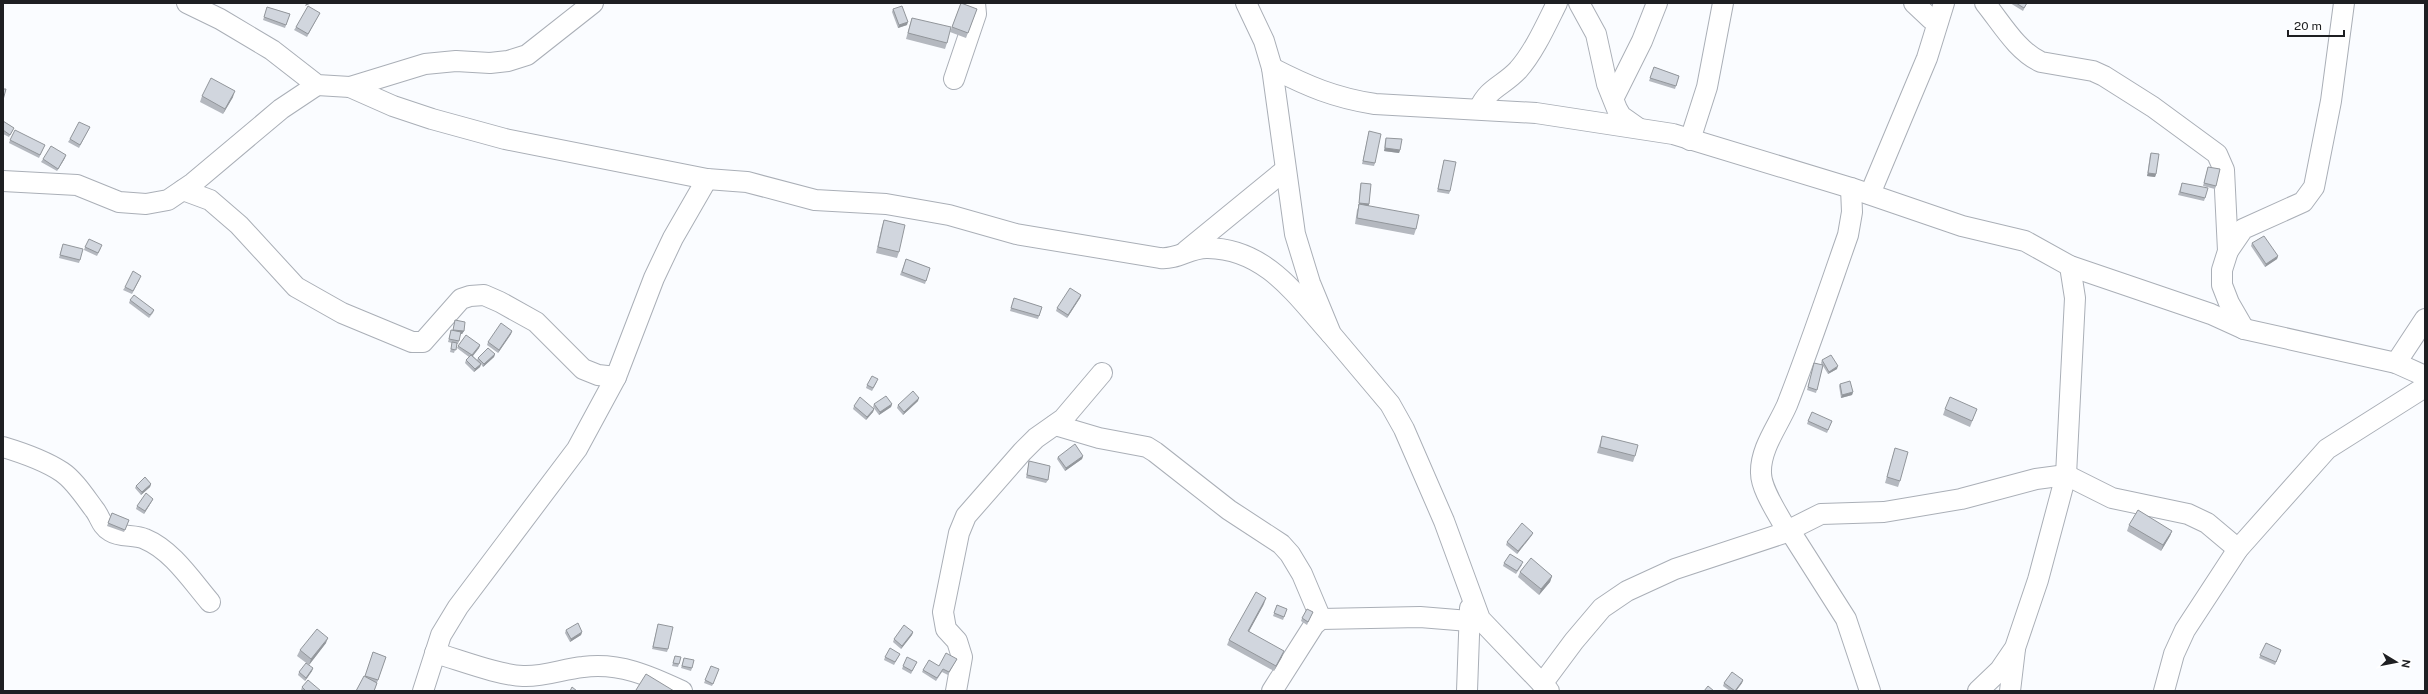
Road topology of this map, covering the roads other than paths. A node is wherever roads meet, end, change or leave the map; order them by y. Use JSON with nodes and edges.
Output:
{"nodes":[{"id":1,"x":187,"y":3,"type":"edge"},
{"id":2,"x":593,"y":3,"type":"edge"},
{"id":3,"x":975,"y":3,"type":"edge"},
{"id":4,"x":1246,"y":3,"type":"edge"},
{"id":5,"x":1557,"y":3,"type":"edge"},
{"id":6,"x":1579,"y":3,"type":"edge"},
{"id":7,"x":1657,"y":3,"type":"edge"},
{"id":8,"x":1723,"y":3,"type":"edge"},
{"id":9,"x":1914,"y":3,"type":"edge"},
{"id":10,"x":1985,"y":3,"type":"edge"},
{"id":11,"x":2344,"y":3,"type":"edge"},
{"id":12,"x":1941,"y":12,"type":"edge"},
{"id":13,"x":1272,"y":68,"type":"junction"},
{"id":14,"x":954,"y":79,"type":"dead end"},
{"id":15,"x":317,"y":85,"type":"junction"},
{"id":16,"x":350,"y":87,"type":"junction"},
{"id":17,"x":1614,"y":97,"type":"junction"},
{"id":18,"x":1479,"y":109,"type":"junction"},
{"id":19,"x":1638,"y":128,"type":"junction"},
{"id":20,"x":1690,"y":140,"type":"junction"},
{"id":21,"x":1285,"y":170,"type":"junction"},
{"id":22,"x":707,"y":179,"type":"junction"},
{"id":23,"x":3,"y":181,"type":"edge"},
{"id":24,"x":183,"y":190,"type":"junction"},
{"id":25,"x":1861,"y":191,"type":"junction"},
{"id":26,"x":2228,"y":251,"type":"junction"},
{"id":27,"x":1181,"y":254,"type":"junction"},
{"id":28,"x":2070,"y":266,"type":"junction"},
{"id":29,"x":2425,"y":319,"type":"edge"},
{"id":30,"x":2244,"y":329,"type":"junction"},
{"id":31,"x":1331,"y":334,"type":"junction"},
{"id":32,"x":2396,"y":363,"type":"junction"},
{"id":33,"x":1102,"y":373,"type":"dead end"},
{"id":34,"x":2425,"y":376,"type":"edge"},
{"id":35,"x":616,"y":377,"type":"junction"},
{"id":36,"x":2425,"y":387,"type":"edge"},
{"id":37,"x":1055,"y":425,"type":"junction"},
{"id":38,"x":3,"y":447,"type":"edge"},
{"id":39,"x":2066,"y":475,"type":"junction"},
{"id":40,"x":1788,"y":531,"type":"junction"},
{"id":41,"x":2238,"y":549,"type":"junction"},
{"id":42,"x":1470,"y":596,"type":"junction"},
{"id":43,"x":210,"y":602,"type":"dead end"},
{"id":44,"x":1321,"y":619,"type":"junction"},
{"id":45,"x":1469,"y":621,"type":"junction"},
{"id":46,"x":2015,"y":648,"type":"junction"},
{"id":47,"x":436,"y":653,"type":"junction"},
{"id":48,"x":1546,"y":688,"type":"edge"},
{"id":49,"x":423,"y":691,"type":"edge"},
{"id":50,"x":682,"y":691,"type":"edge"},
{"id":51,"x":956,"y":691,"type":"edge"},
{"id":52,"x":1272,"y":691,"type":"edge"},
{"id":53,"x":1467,"y":691,"type":"edge"},
{"id":54,"x":1870,"y":691,"type":"edge"},
{"id":55,"x":1978,"y":691,"type":"edge"},
{"id":56,"x":2010,"y":691,"type":"edge"},
{"id":57,"x":2164,"y":691,"type":"edge"}],
"edges":[{"from":1,"to":15,"type":"street"},
{"from":2,"to":16,"type":"street"},
{"from":3,"to":14,"type":"street"},
{"from":4,"to":13,"type":"street"},
{"from":5,"to":18,"type":"street"},
{"from":6,"to":17,"type":"street"},
{"from":7,"to":17,"type":"street"},
{"from":8,"to":20,"type":"street"},
{"from":9,"to":12,"type":"street"},
{"from":10,"to":26,"type":"street"},
{"from":11,"to":26,"type":"street"},
{"from":12,"to":25,"type":"street"},
{"from":13,"to":18,"type":"street"},
{"from":13,"to":21,"type":"street"},
{"from":15,"to":16,"type":"street"},
{"from":15,"to":24,"type":"street"},
{"from":16,"to":22,"type":"street"},
{"from":17,"to":19,"type":"street"},
{"from":18,"to":19,"type":"street"},
{"from":19,"to":20,"type":"street"},
{"from":20,"to":25,"type":"street"},
{"from":21,"to":27,"type":"street"},
{"from":21,"to":31,"type":"street"},
{"from":22,"to":27,"type":"street"},
{"from":22,"to":35,"type":"street"},
{"from":23,"to":24,"type":"street"},
{"from":24,"to":35,"type":"street"},
{"from":25,"to":28,"type":"street"},
{"from":25,"to":40,"type":"street"},
{"from":26,"to":30,"type":"street"},
{"from":27,"to":31,"type":"street"},
{"from":28,"to":30,"type":"street"},
{"from":28,"to":39,"type":"street"},
{"from":29,"to":32,"type":"street"},
{"from":30,"to":32,"type":"street"},
{"from":31,"to":42,"type":"street"},
{"from":32,"to":34,"type":"street"},
{"from":33,"to":37,"type":"street"},
{"from":35,"to":47,"type":"street"},
{"from":36,"to":41,"type":"street"},
{"from":37,"to":44,"type":"street"},
{"from":37,"to":51,"type":"street"},
{"from":38,"to":43,"type":"street"},
{"from":39,"to":40,"type":"street"},
{"from":39,"to":41,"type":"street"},
{"from":39,"to":46,"type":"street"},
{"from":40,"to":48,"type":"street"},
{"from":40,"to":54,"type":"street"},
{"from":41,"to":57,"type":"street"},
{"from":42,"to":45,"type":"street"},
{"from":42,"to":48,"type":"street"},
{"from":44,"to":45,"type":"street"},
{"from":44,"to":52,"type":"street"},
{"from":45,"to":53,"type":"street"},
{"from":46,"to":55,"type":"street"},
{"from":46,"to":56,"type":"street"},
{"from":47,"to":49,"type":"street"},
{"from":47,"to":50,"type":"street"}]}
